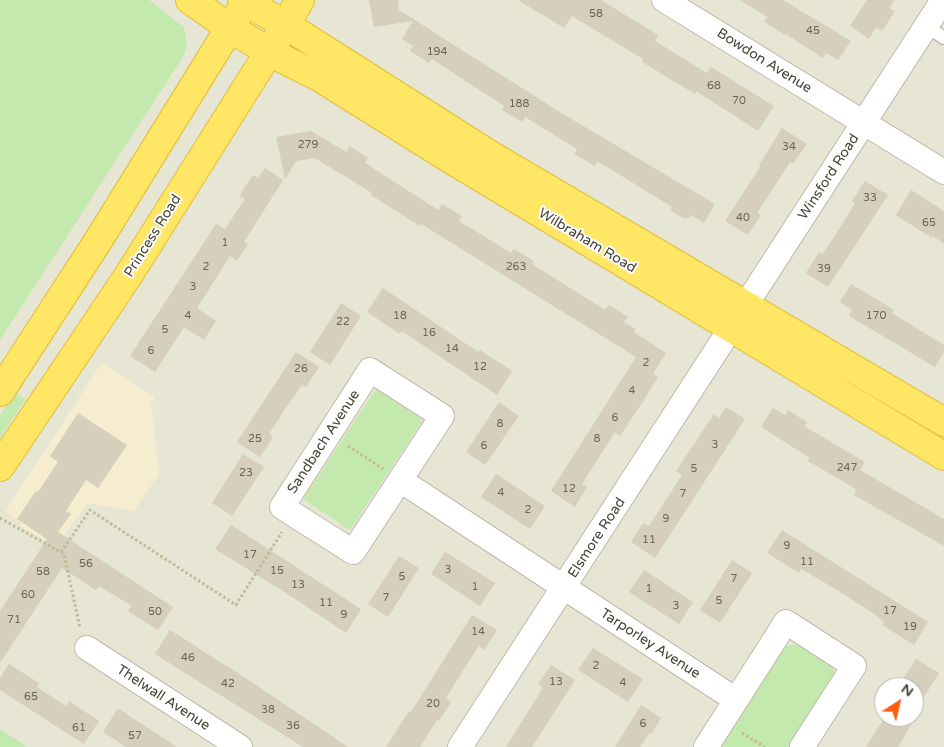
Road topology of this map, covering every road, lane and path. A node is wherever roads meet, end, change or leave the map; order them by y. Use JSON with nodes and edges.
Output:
{"nodes":[{"id":1,"x":190,"y":0,"type":"edge"},
{"id":2,"x":300,"y":0,"type":"edge"},
{"id":3,"x":664,"y":0,"type":"edge"},
{"id":4,"x":943,"y":0,"type":"edge"},
{"id":5,"x":245,"y":1,"type":"edge"},
{"id":6,"x":286,"y":25,"type":"junction"},
{"id":7,"x":230,"y":28,"type":"junction"},
{"id":8,"x":935,"y":32,"type":"edge"},
{"id":9,"x":269,"y":52,"type":"junction"},
{"id":10,"x":864,"y":123,"type":"junction"},
{"id":11,"x":944,"y":172,"type":"edge"},
{"id":12,"x":739,"y":317,"type":"junction"},
{"id":13,"x":0,"y":392,"type":"edge"},
{"id":14,"x":944,"y":422,"type":"edge"},
{"id":15,"x":329,"y":434,"type":"junction"},
{"id":16,"x":944,"y":456,"type":"edge"},
{"id":17,"x":0,"y":467,"type":"edge"},
{"id":18,"x":400,"y":480,"type":"junction"},
{"id":19,"x":294,"y":514,"type":"junction"},
{"id":20,"x":0,"y":518,"type":"edge"},
{"id":21,"x":61,"y":552,"type":"junction"},
{"id":22,"x":565,"y":588,"type":"junction"},
{"id":23,"x":87,"y":648,"type":"joint"},
{"id":24,"x":736,"y":700,"type":"junction"},
{"id":25,"x":240,"y":747,"type":"edge"},
{"id":26,"x":460,"y":747,"type":"edge"},
{"id":27,"x":706,"y":747,"type":"edge"},
{"id":28,"x":802,"y":747,"type":"edge"}],
"edges":[{"from":1,"to":7,"type":"highway","name":"Wilbraham Road"},
{"from":2,"to":6,"type":"highway","name":"Princess Road"},
{"from":3,"to":10,"type":"street","name":"Bowdon Avenue"},
{"from":4,"to":8,"type":"street","name":"Winsford Road"},
{"from":5,"to":6,"type":"highway","name":"Wilbraham Road"},
{"from":5,"to":7,"type":"highway"},
{"from":6,"to":9,"type":"highway","name":"Princess Road"},
{"from":6,"to":12,"type":"highway","name":"Wilbraham Road"},
{"from":7,"to":9,"type":"highway","name":"Wilbraham Road"},
{"from":7,"to":13,"type":"highway"},
{"from":8,"to":10,"type":"street","name":"Winsford Road"},
{"from":9,"to":12,"type":"highway","name":"Wilbraham Road"},
{"from":9,"to":17,"type":"highway","name":"Princess Road"},
{"from":10,"to":11,"type":"street","name":"Bowdon Avenue"},
{"from":10,"to":12,"type":"street","name":"Winsford Road"},
{"from":12,"to":14,"type":"highway","name":"Wilbraham Road"},
{"from":12,"to":16,"type":"highway","name":"Wilbraham Road"},
{"from":12,"to":22,"type":"street","name":"Elsmore Road"},
{"from":15,"to":18,"type":"path"},
{"from":15,"to":18,"type":"street","name":"Sandbach Avenue"},
{"from":15,"to":19,"type":"street","name":"Sandbach Avenue"},
{"from":18,"to":19,"type":"street","name":"Sandbach Avenue"},
{"from":18,"to":22,"type":"street"},
{"from":19,"to":21,"type":"path"},
{"from":20,"to":21,"type":"path"},
{"from":21,"to":23,"type":"path"},
{"from":22,"to":24,"type":"street","name":"Tarporley Avenue"},
{"from":22,"to":26,"type":"street","name":"Elsmore Road"},
{"from":23,"to":25,"type":"street","name":"Thelwall Avenue"},
{"from":24,"to":27,"type":"street"},
{"from":24,"to":28,"type":"street"}]}
